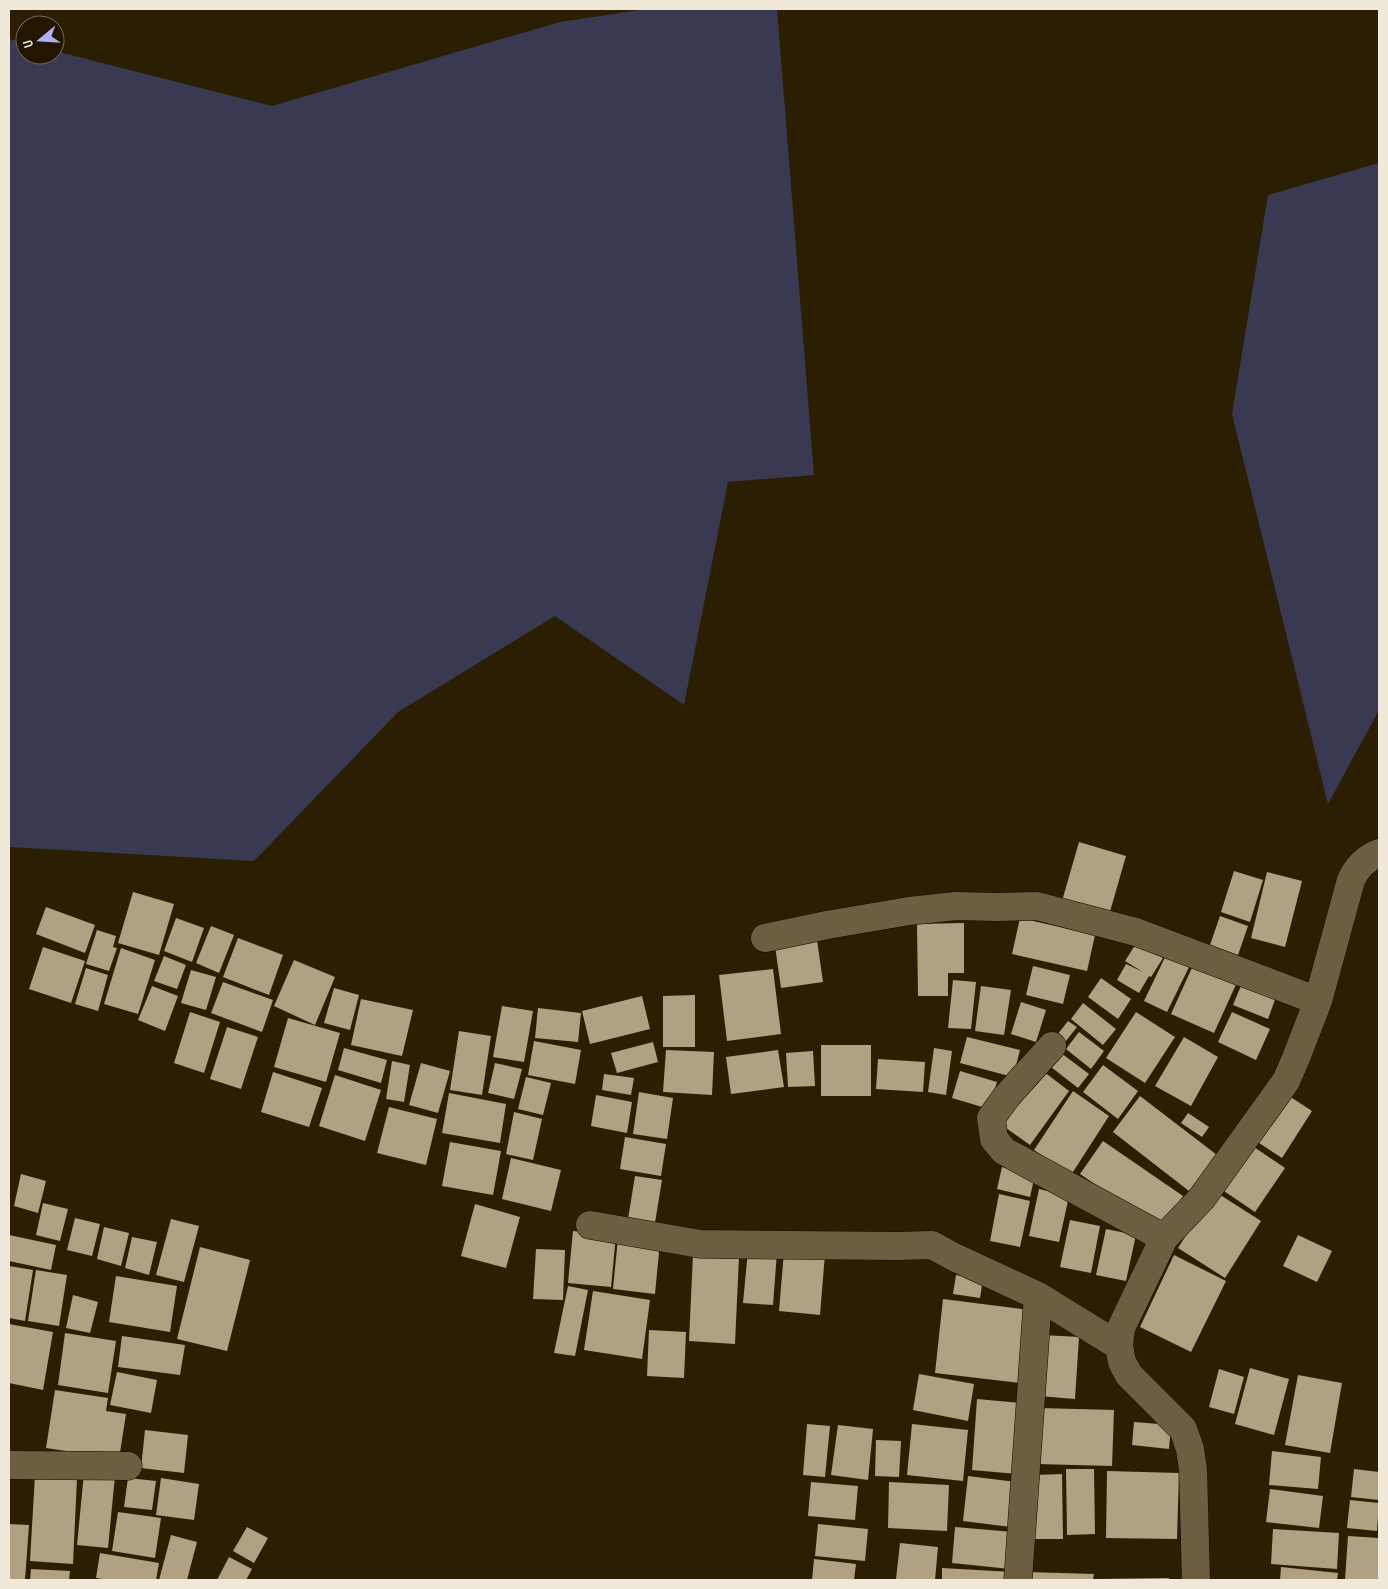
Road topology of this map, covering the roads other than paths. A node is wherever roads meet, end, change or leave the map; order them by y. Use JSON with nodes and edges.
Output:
{"nodes":[{"id":1,"x":1379,"y":853,"type":"edge"},
{"id":2,"x":765,"y":938,"type":"dead end"},
{"id":3,"x":1318,"y":1001,"type":"junction"},
{"id":4,"x":1052,"y":1046,"type":"dead end"},
{"id":5,"x":590,"y":1225,"type":"dead end"},
{"id":6,"x":1164,"y":1238,"type":"junction"},
{"id":7,"x":1038,"y":1296,"type":"junction"},
{"id":8,"x":1119,"y":1346,"type":"junction"},
{"id":9,"x":9,"y":1465,"type":"edge"},
{"id":10,"x":128,"y":1466,"type":"dead end"},
{"id":11,"x":1018,"y":1580,"type":"edge"},
{"id":12,"x":1196,"y":1580,"type":"edge"}],
"edges":[{"from":1,"to":3,"type":"street"},
{"from":2,"to":3,"type":"street"},
{"from":3,"to":6,"type":"street"},
{"from":4,"to":6,"type":"street"},
{"from":5,"to":7,"type":"street"},
{"from":6,"to":8,"type":"street"},
{"from":7,"to":8,"type":"street"},
{"from":7,"to":11,"type":"street"},
{"from":8,"to":12,"type":"street"},
{"from":9,"to":10,"type":"street"}]}
